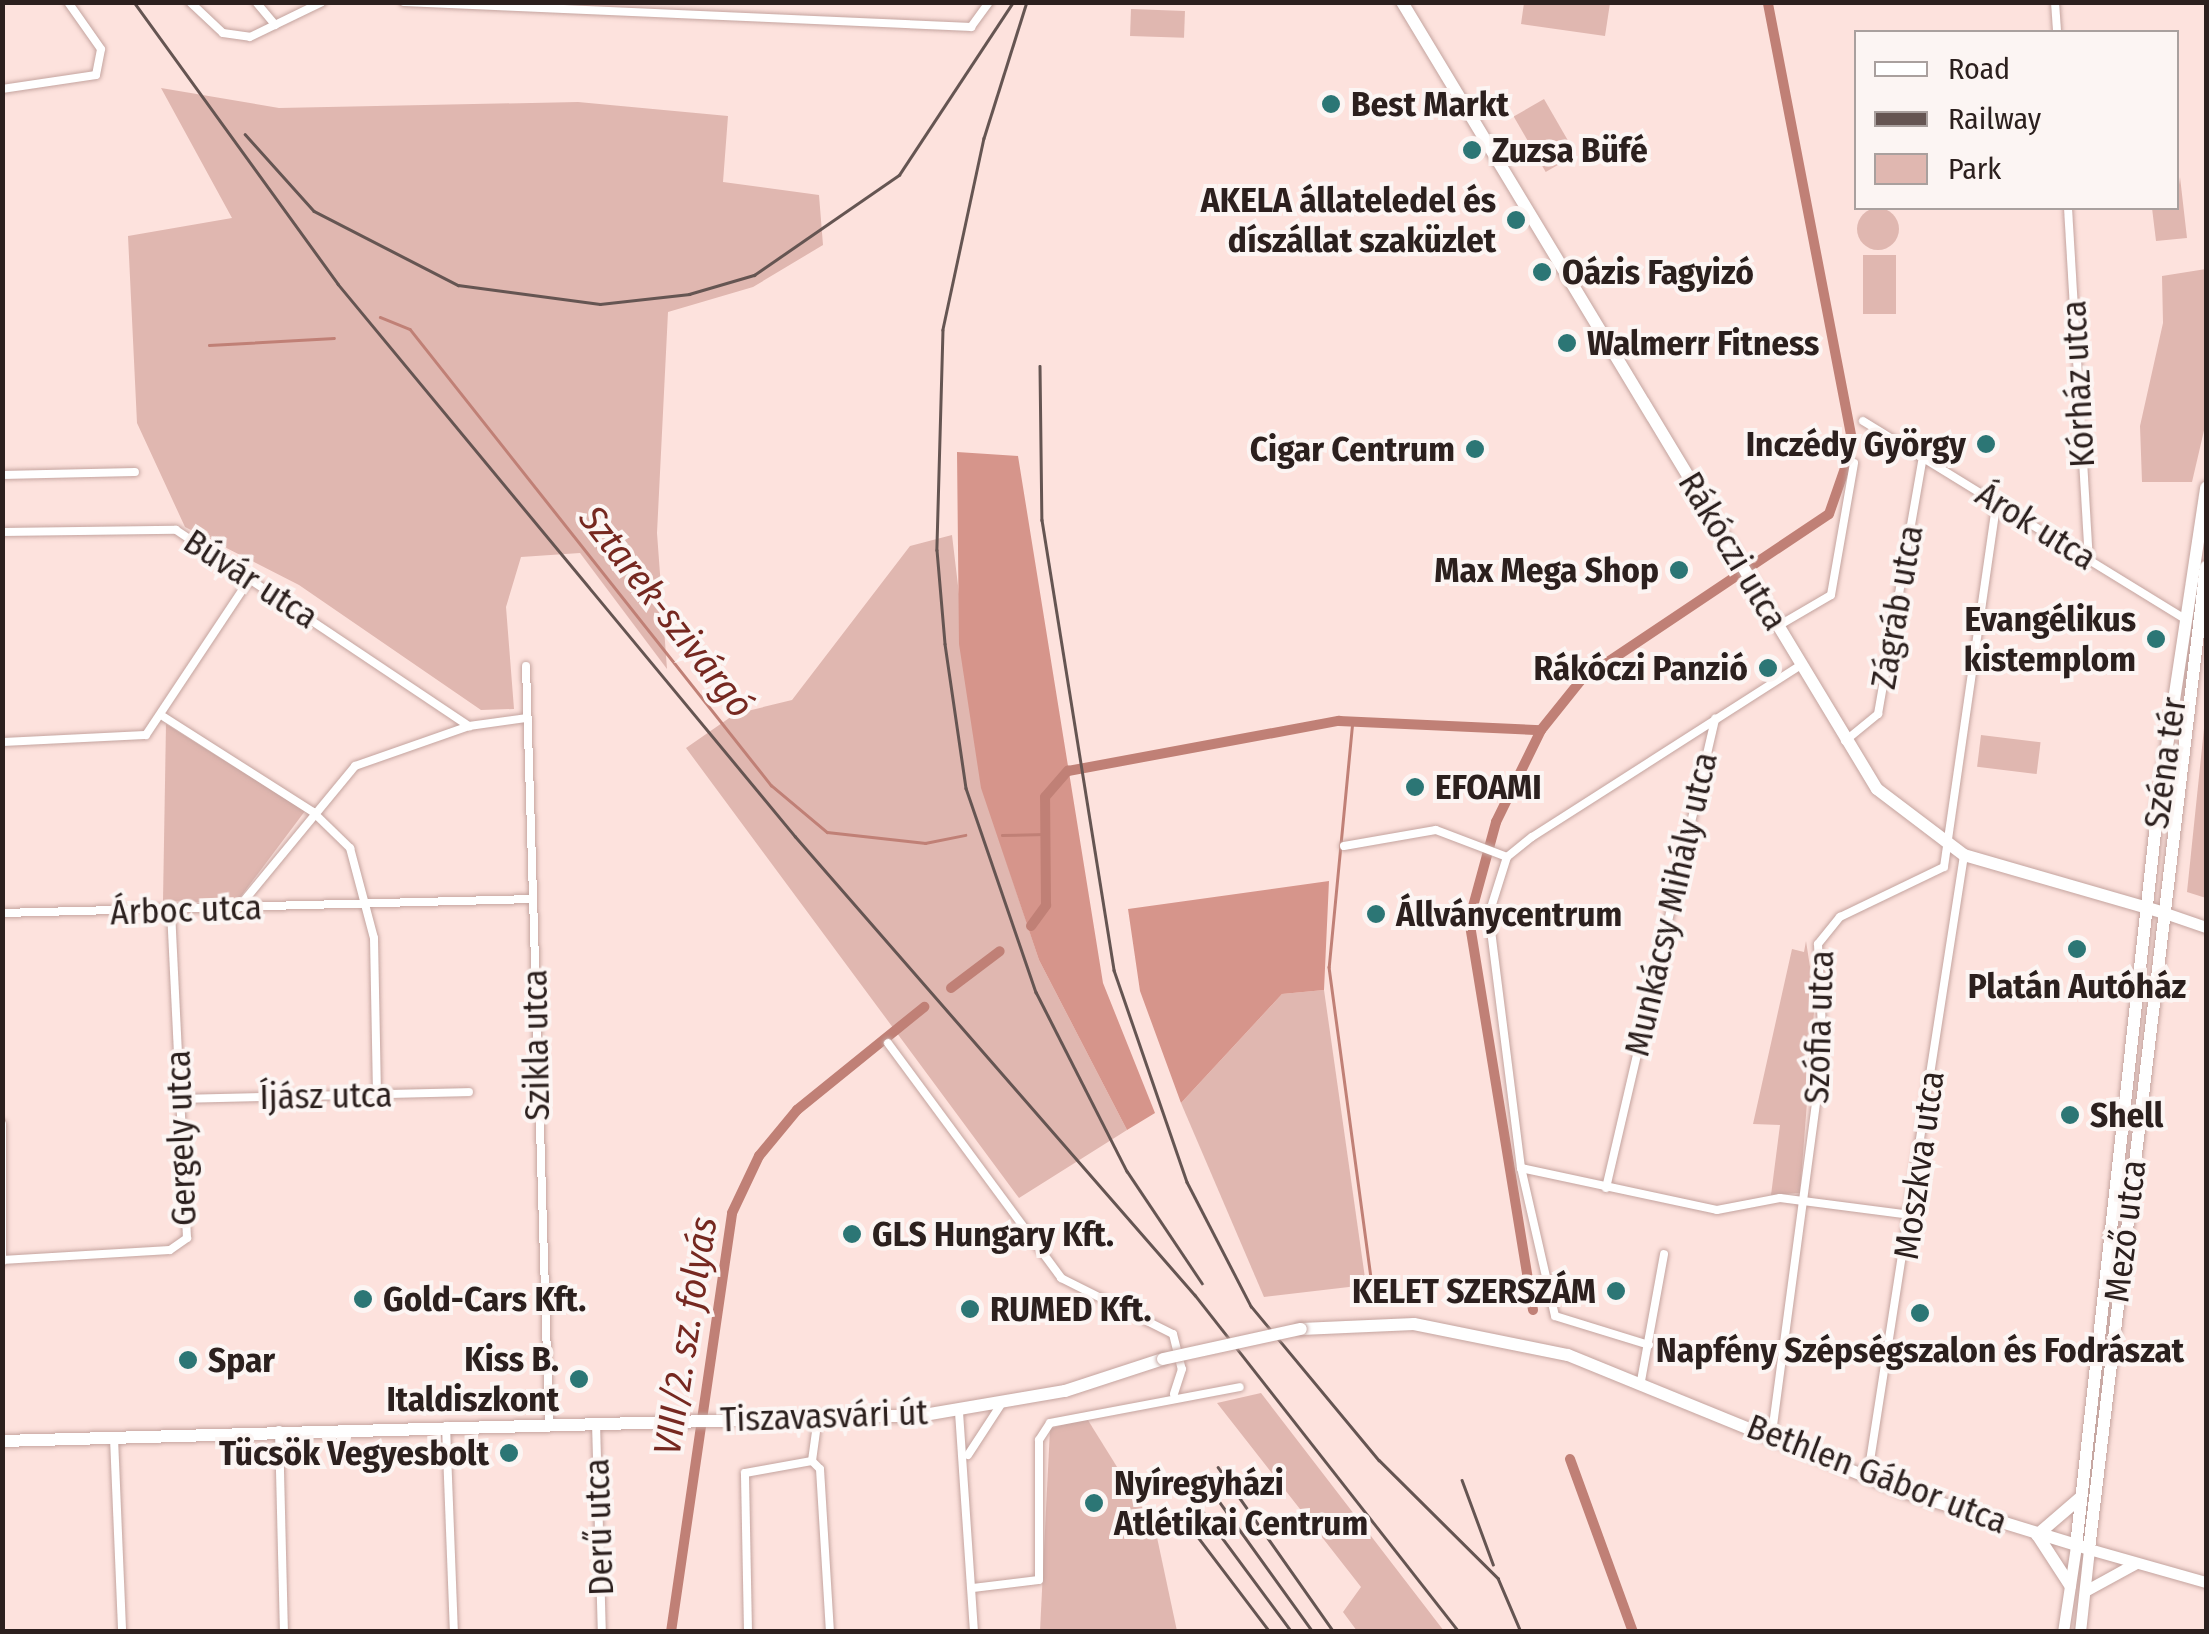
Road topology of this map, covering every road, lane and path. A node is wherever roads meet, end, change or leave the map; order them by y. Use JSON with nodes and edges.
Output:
{"nodes":[{"id":1,"x":68,"y":2,"type":"edge"},
{"id":2,"x":190,"y":2,"type":"edge"},
{"id":3,"x":256,"y":2,"type":"edge"},
{"id":4,"x":322,"y":2,"type":"edge"},
{"id":5,"x":404,"y":2,"type":"edge"},
{"id":6,"x":990,"y":2,"type":"edge"},
{"id":7,"x":1402,"y":2,"type":"edge"},
{"id":8,"x":2055,"y":2,"type":"edge"},
{"id":9,"x":276,"y":25,"type":"junction"},
{"id":10,"x":2057,"y":30,"type":"edge"},
{"id":11,"x":2,"y":89,"type":"edge"},
{"id":12,"x":2068,"y":210,"type":"edge"},
{"id":13,"x":1863,"y":421,"type":"dead end"},
{"id":14,"x":1923,"y":457,"type":"junction"},
{"id":15,"x":1854,"y":463,"type":"dead end"},
{"id":16,"x":135,"y":472,"type":"dead end"},
{"id":17,"x":2,"y":475,"type":"edge"},
{"id":18,"x":2206,"y":488,"type":"edge"},
{"id":19,"x":1997,"y":501,"type":"junction"},
{"id":20,"x":2,"y":532,"type":"edge"},
{"id":21,"x":2089,"y":560,"type":"junction"},
{"id":22,"x":2206,"y":567,"type":"edge"},
{"id":23,"x":251,"y":577,"type":"junction"},
{"id":24,"x":2183,"y":617,"type":"junction"},
{"id":25,"x":1778,"y":626,"type":"junction"},
{"id":26,"x":2201,"y":632,"type":"edge"},
{"id":27,"x":526,"y":666,"type":"dead end"},
{"id":28,"x":1801,"y":666,"type":"junction"},
{"id":29,"x":164,"y":717,"type":"junction"},
{"id":30,"x":527,"y":718,"type":"junction"},
{"id":31,"x":1715,"y":718,"type":"junction"},
{"id":32,"x":468,"y":726,"type":"junction"},
{"id":33,"x":1845,"y":741,"type":"junction"},
{"id":34,"x":2,"y":742,"type":"edge"},
{"id":35,"x":313,"y":812,"type":"junction"},
{"id":36,"x":1948,"y":845,"type":"junction"},
{"id":37,"x":1344,"y":846,"type":"dead end"},
{"id":38,"x":1964,"y":855,"type":"junction"},
{"id":39,"x":1507,"y":858,"type":"junction"},
{"id":40,"x":1944,"y":867,"type":"junction"},
{"id":41,"x":1960,"y":874,"type":"junction"},
{"id":42,"x":532,"y":900,"type":"junction"},
{"id":43,"x":370,"y":905,"type":"junction"},
{"id":44,"x":238,"y":908,"type":"junction"},
{"id":45,"x":2148,"y":910,"type":"junction"},
{"id":46,"x":172,"y":912,"type":"junction"},
{"id":47,"x":2,"y":913,"type":"edge"},
{"id":48,"x":2164,"y":913,"type":"junction"},
{"id":49,"x":2206,"y":926,"type":"edge"},
{"id":50,"x":888,"y":1043,"type":"dead end"},
{"id":51,"x":468,"y":1092,"type":"dead end"},
{"id":52,"x":377,"y":1094,"type":"junction"},
{"id":53,"x":182,"y":1099,"type":"junction"},
{"id":54,"x":2,"y":1124,"type":"edge"},
{"id":55,"x":1521,"y":1168,"type":"junction"},
{"id":56,"x":1606,"y":1188,"type":"junction"},
{"id":57,"x":1805,"y":1200,"type":"junction"},
{"id":58,"x":1911,"y":1216,"type":"junction"},
{"id":59,"x":1664,"y":1254,"type":"dead end"},
{"id":60,"x":3,"y":1260,"type":"edge"},
{"id":61,"x":1649,"y":1345,"type":"junction"},
{"id":62,"x":1610,"y":1369,"type":"joint"},
{"id":63,"x":1641,"y":1380,"type":"junction"},
{"id":64,"x":1240,"y":1387,"type":"dead end"},
{"id":65,"x":1174,"y":1394,"type":"junction"},
{"id":66,"x":1000,"y":1406,"type":"junction"},
{"id":67,"x":959,"y":1412,"type":"junction"},
{"id":68,"x":818,"y":1418,"type":"junction"},
{"id":69,"x":596,"y":1423,"type":"junction"},
{"id":70,"x":548,"y":1424,"type":"junction"},
{"id":71,"x":446,"y":1426,"type":"junction"},
{"id":72,"x":2,"y":1430,"type":"edge"},
{"id":73,"x":279,"y":1430,"type":"junction"},
{"id":74,"x":114,"y":1433,"type":"junction"},
{"id":75,"x":1772,"y":1433,"type":"junction"},
{"id":76,"x":22,"y":1436,"type":"junction"},
{"id":77,"x":2,"y":1440,"type":"edge"},
{"id":78,"x":966,"y":1460,"type":"junction"},
{"id":79,"x":812,"y":1461,"type":"junction"},
{"id":80,"x":1868,"y":1474,"type":"junction"},
{"id":81,"x":2081,"y":1496,"type":"junction"},
{"id":82,"x":2037,"y":1535,"type":"junction"},
{"id":83,"x":2082,"y":1547,"type":"junction"},
{"id":84,"x":2136,"y":1563,"type":"junction"},
{"id":85,"x":2206,"y":1582,"type":"edge"},
{"id":86,"x":2070,"y":1584,"type":"junction"},
{"id":87,"x":972,"y":1588,"type":"junction"},
{"id":88,"x":2085,"y":1591,"type":"junction"},
{"id":89,"x":122,"y":1632,"type":"edge"},
{"id":90,"x":284,"y":1632,"type":"edge"},
{"id":91,"x":454,"y":1632,"type":"edge"},
{"id":92,"x":602,"y":1632,"type":"edge"},
{"id":93,"x":748,"y":1632,"type":"edge"},
{"id":94,"x":830,"y":1632,"type":"edge"},
{"id":95,"x":974,"y":1632,"type":"edge"},
{"id":96,"x":2063,"y":1632,"type":"edge"},
{"id":97,"x":2080,"y":1632,"type":"edge"}],
"edges":[{"from":1,"to":11,"type":"street"},
{"from":2,"to":9,"type":"street"},
{"from":3,"to":9,"type":"street"},
{"from":4,"to":9,"type":"street"},
{"from":5,"to":6,"type":"street"},
{"from":7,"to":25,"type":"main road","name":"Rákóczi utca"},
{"from":8,"to":10,"type":"street"},
{"from":12,"to":21,"type":"street","name":"Kórház utca"},
{"from":13,"to":14,"type":"street","name":"Árok utca"},
{"from":14,"to":19,"type":"street","name":"Árok utca"},
{"from":14,"to":33,"type":"street","name":"Zágráb utca"},
{"from":15,"to":25,"type":"street"},
{"from":16,"to":17,"type":"street"},
{"from":18,"to":24,"type":"main road","name":"Széna tér"},
{"from":19,"to":21,"type":"street","name":"Árok utca"},
{"from":19,"to":36,"type":"street"},
{"from":20,"to":23,"type":"street","name":"Búvár utca"},
{"from":21,"to":24,"type":"street","name":"Árok utca"},
{"from":22,"to":26,"type":"main road","name":"Széna tér"},
{"from":23,"to":29,"type":"street"},
{"from":23,"to":32,"type":"street","name":"Búvár utca"},
{"from":24,"to":26,"type":"street","name":"Árok utca"},
{"from":24,"to":45,"type":"main road","name":"Széna tér"},
{"from":25,"to":28,"type":"main road","name":"Rákóczi utca"},
{"from":26,"to":48,"type":"main road","name":"Széna tér"},
{"from":27,"to":30,"type":"street","name":"Szikla utca"},
{"from":28,"to":31,"type":"street","name":"Munkácsy Mihály utca"},
{"from":28,"to":33,"type":"main road","name":"Rákóczi utca"},
{"from":29,"to":34,"type":"street"},
{"from":29,"to":35,"type":"street"},
{"from":30,"to":32,"type":"street"},
{"from":30,"to":42,"type":"street","name":"Szikla utca"},
{"from":31,"to":39,"type":"street"},
{"from":31,"to":56,"type":"street","name":"Munkácsy Mihály utca"},
{"from":32,"to":35,"type":"street"},
{"from":33,"to":36,"type":"main road","name":"Rákóczi utca"},
{"from":35,"to":43,"type":"street"},
{"from":35,"to":44,"type":"street"},
{"from":36,"to":38,"type":"main road","name":"Rákóczi utca"},
{"from":36,"to":40,"type":"street"},
{"from":37,"to":39,"type":"street"},
{"from":38,"to":41,"type":"street","name":"Moszkva utca"},
{"from":38,"to":45,"type":"main road","name":"Rákóczi utca"},
{"from":39,"to":55,"type":"street"},
{"from":40,"to":41,"type":"street"},
{"from":40,"to":57,"type":"street","name":"Szófia utca"},
{"from":41,"to":58,"type":"street","name":"Moszkva utca"},
{"from":42,"to":43,"type":"street","name":"Árboc utca"},
{"from":42,"to":70,"type":"street","name":"Szikla utca"},
{"from":43,"to":44,"type":"street","name":"Árboc utca"},
{"from":43,"to":52,"type":"street"},
{"from":44,"to":46,"type":"street","name":"Árboc utca"},
{"from":45,"to":48,"type":"main road","name":"Rákóczi utca"},
{"from":45,"to":81,"type":"main road","name":"Mező utca"},
{"from":46,"to":47,"type":"street","name":"Árboc utca"},
{"from":46,"to":53,"type":"street","name":"Gergely utca"},
{"from":48,"to":49,"type":"main road","name":"Rákóczi utca"},
{"from":48,"to":83,"type":"main road","name":"Mező utca"},
{"from":50,"to":65,"type":"street"},
{"from":51,"to":52,"type":"street","name":"Íjász utca"},
{"from":52,"to":53,"type":"street","name":"Íjász utca"},
{"from":53,"to":60,"type":"street","name":"Gergely utca"},
{"from":54,"to":60,"type":"street"},
{"from":55,"to":56,"type":"street"},
{"from":55,"to":61,"type":"street"},
{"from":56,"to":57,"type":"street"},
{"from":57,"to":58,"type":"street"},
{"from":57,"to":75,"type":"street","name":"Szófia utca"},
{"from":58,"to":80,"type":"street","name":"Moszkva utca"},
{"from":59,"to":61,"type":"street"},
{"from":61,"to":63,"type":"street"},
{"from":62,"to":63,"type":"main road","name":"Bethlen Gábor utca"},
{"from":62,"to":66,"type":"main road","name":"Tiszavasvári út","bridge":true},
{"from":63,"to":75,"type":"main road","name":"Bethlen Gábor utca"},
{"from":64,"to":65,"type":"street"},
{"from":65,"to":87,"type":"street"},
{"from":66,"to":67,"type":"main road","name":"Tiszavasvári út"},
{"from":66,"to":78,"type":"street"},
{"from":67,"to":68,"type":"main road","name":"Tiszavasvári út"},
{"from":67,"to":78,"type":"street"},
{"from":68,"to":69,"type":"main road","name":"Tiszavasvári út"},
{"from":68,"to":79,"type":"street"},
{"from":69,"to":70,"type":"main road","name":"Tiszavasvári út"},
{"from":69,"to":92,"type":"street","name":"Derű utca"},
{"from":70,"to":71,"type":"main road","name":"Tiszavasvári út"},
{"from":71,"to":73,"type":"main road","name":"Tiszavasvári út"},
{"from":71,"to":91,"type":"street"},
{"from":72,"to":76,"type":"main road"},
{"from":73,"to":74,"type":"main road","name":"Tiszavasvári út"},
{"from":73,"to":90,"type":"street"},
{"from":74,"to":76,"type":"main road","name":"Tiszavasvári út"},
{"from":74,"to":89,"type":"street"},
{"from":75,"to":80,"type":"main road","name":"Bethlen Gábor utca"},
{"from":76,"to":77,"type":"main road"},
{"from":78,"to":87,"type":"street"},
{"from":79,"to":93,"type":"street"},
{"from":79,"to":94,"type":"street"},
{"from":80,"to":82,"type":"main road","name":"Bethlen Gábor utca"},
{"from":81,"to":82,"type":"main road"},
{"from":81,"to":83,"type":"main road","name":"Mező utca"},
{"from":82,"to":83,"type":"main road","name":"Bethlen Gábor utca"},
{"from":82,"to":86,"type":"main road"},
{"from":83,"to":84,"type":"main road","name":"Bethlen Gábor utca"},
{"from":83,"to":86,"type":"main road"},
{"from":83,"to":88,"type":"main road"},
{"from":84,"to":85,"type":"main road","name":"Bethlen Gábor utca"},
{"from":84,"to":88,"type":"main road"},
{"from":86,"to":96,"type":"main road"},
{"from":87,"to":95,"type":"street"},
{"from":88,"to":97,"type":"main road"}]}
